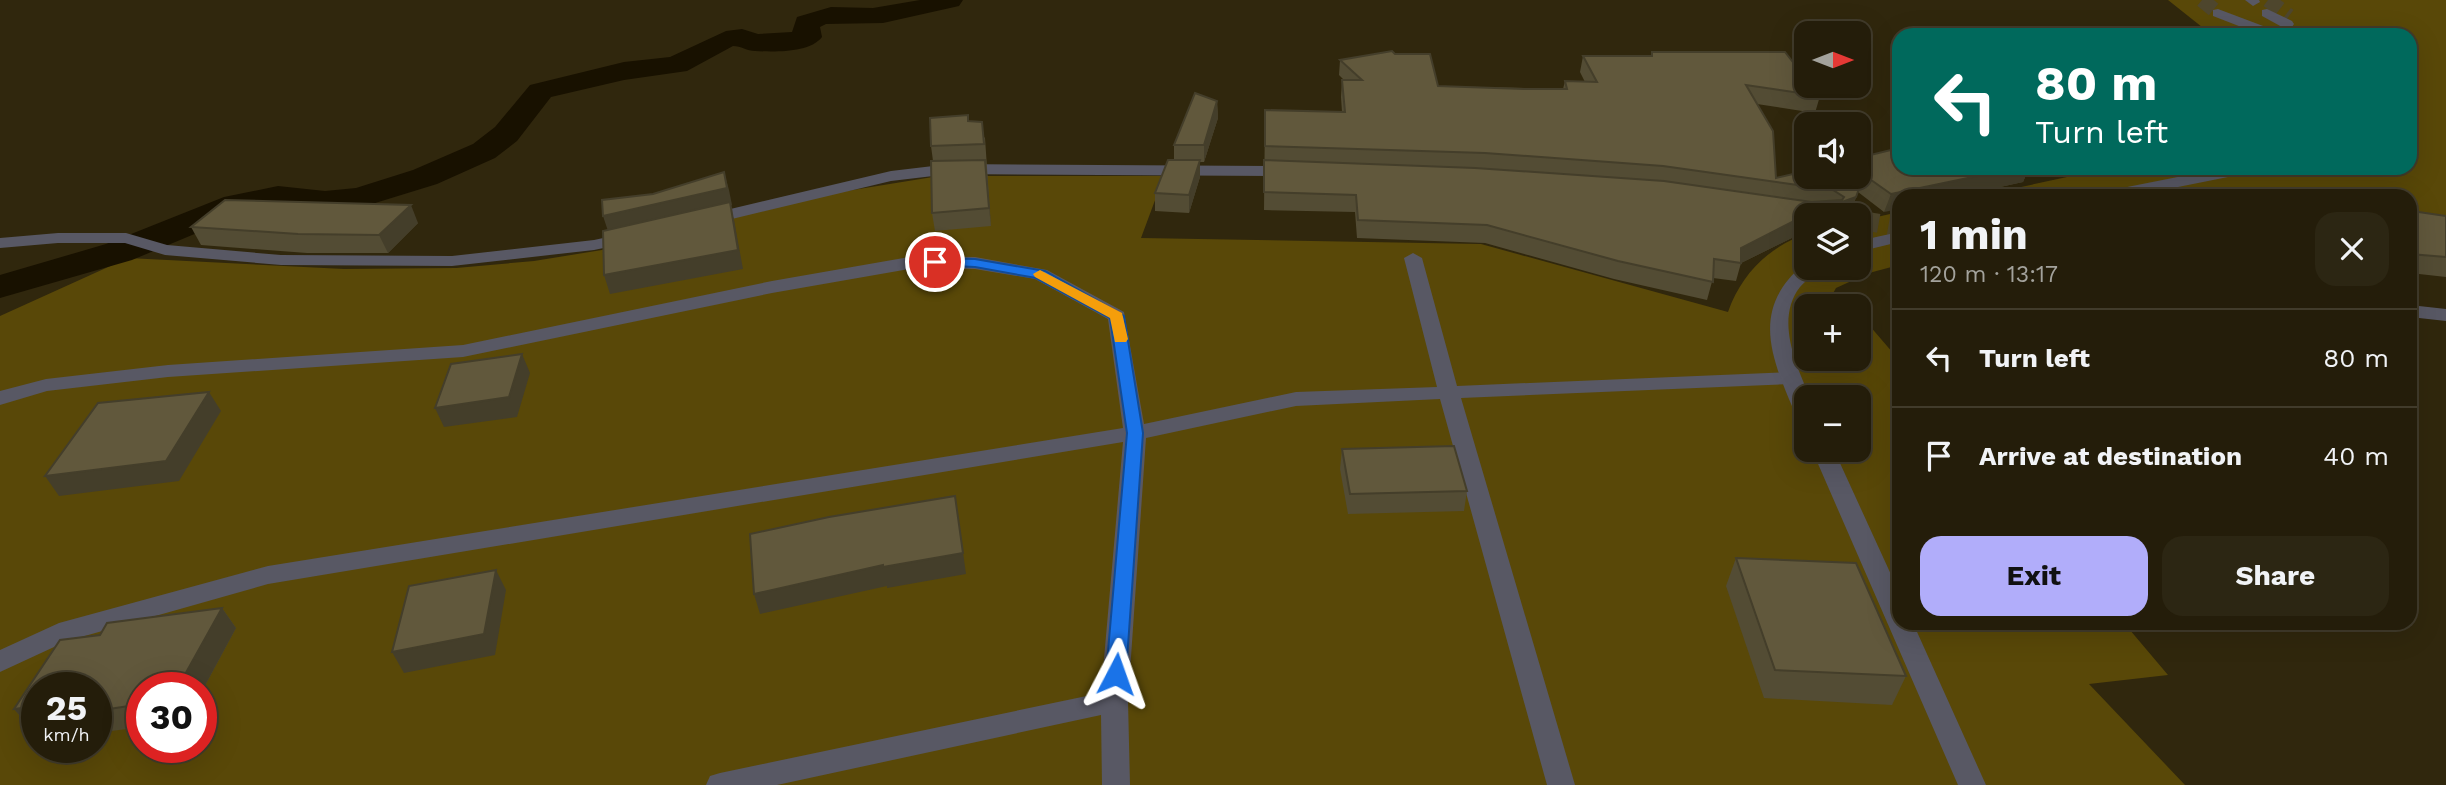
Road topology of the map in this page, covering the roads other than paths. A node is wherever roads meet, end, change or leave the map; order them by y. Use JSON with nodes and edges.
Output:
{"nodes":[{"id":1,"x":2219,"y":4,"type":"tunnel mouth"},
{"id":2,"x":2268,"y":5,"type":"tunnel mouth"},
{"id":3,"x":2289,"y":25,"type":"edge"},
{"id":4,"x":2260,"y":28,"type":"edge"},
{"id":5,"x":1307,"y":172,"type":"edge"},
{"id":6,"x":2213,"y":175,"type":"edge"},
{"id":7,"x":2142,"y":189,"type":"edge"},
{"id":8,"x":688,"y":224,"type":"edge"},
{"id":9,"x":648,"y":233,"type":"edge"},
{"id":10,"x":1892,"y":239,"type":"edge"},
{"id":11,"x":0,"y":243,"type":"edge"},
{"id":12,"x":1871,"y":244,"type":"edge"},
{"id":13,"x":1413,"y":258,"type":"dead end"},
{"id":14,"x":1796,"y":280,"type":"edge"},
{"id":15,"x":2417,"y":312,"type":"edge"},
{"id":16,"x":2446,"y":315,"type":"edge"},
{"id":17,"x":1791,"y":379,"type":"junction"},
{"id":18,"x":1794,"y":386,"type":"edge"},
{"id":19,"x":1449,"y":394,"type":"junction"},
{"id":20,"x":0,"y":398,"type":"edge"},
{"id":21,"x":1135,"y":433,"type":"junction"},
{"id":22,"x":1827,"y":462,"type":"edge"},
{"id":23,"x":1892,"y":606,"type":"edge"},
{"id":24,"x":1903,"y":630,"type":"edge"},
{"id":25,"x":0,"y":662,"type":"edge"},
{"id":26,"x":1114,"y":701,"type":"junction"},
{"id":27,"x":720,"y":785,"type":"edge"},
{"id":28,"x":1116,"y":785,"type":"edge"},
{"id":29,"x":1561,"y":785,"type":"edge"},
{"id":30,"x":1972,"y":785,"type":"edge"}],
"edges":[{"from":1,"to":4,"type":"street"},
{"from":2,"to":3,"type":"street"},
{"from":5,"to":8,"type":"street"},
{"from":6,"to":7,"type":"street"},
{"from":9,"to":11,"type":"street"},
{"from":10,"to":12,"type":"street"},
{"from":13,"to":19,"type":"street"},
{"from":14,"to":17,"type":"street"},
{"from":15,"to":16,"type":"street"},
{"from":17,"to":18,"type":"street"},
{"from":17,"to":19,"type":"street"},
{"from":19,"to":21,"type":"street"},
{"from":19,"to":29,"type":"street"},
{"from":20,"to":21,"type":"street"},
{"from":21,"to":25,"type":"street"},
{"from":21,"to":26,"type":"street"},
{"from":22,"to":23,"type":"street"},
{"from":24,"to":30,"type":"street"},
{"from":26,"to":27,"type":"street"},
{"from":26,"to":28,"type":"street"}]}
